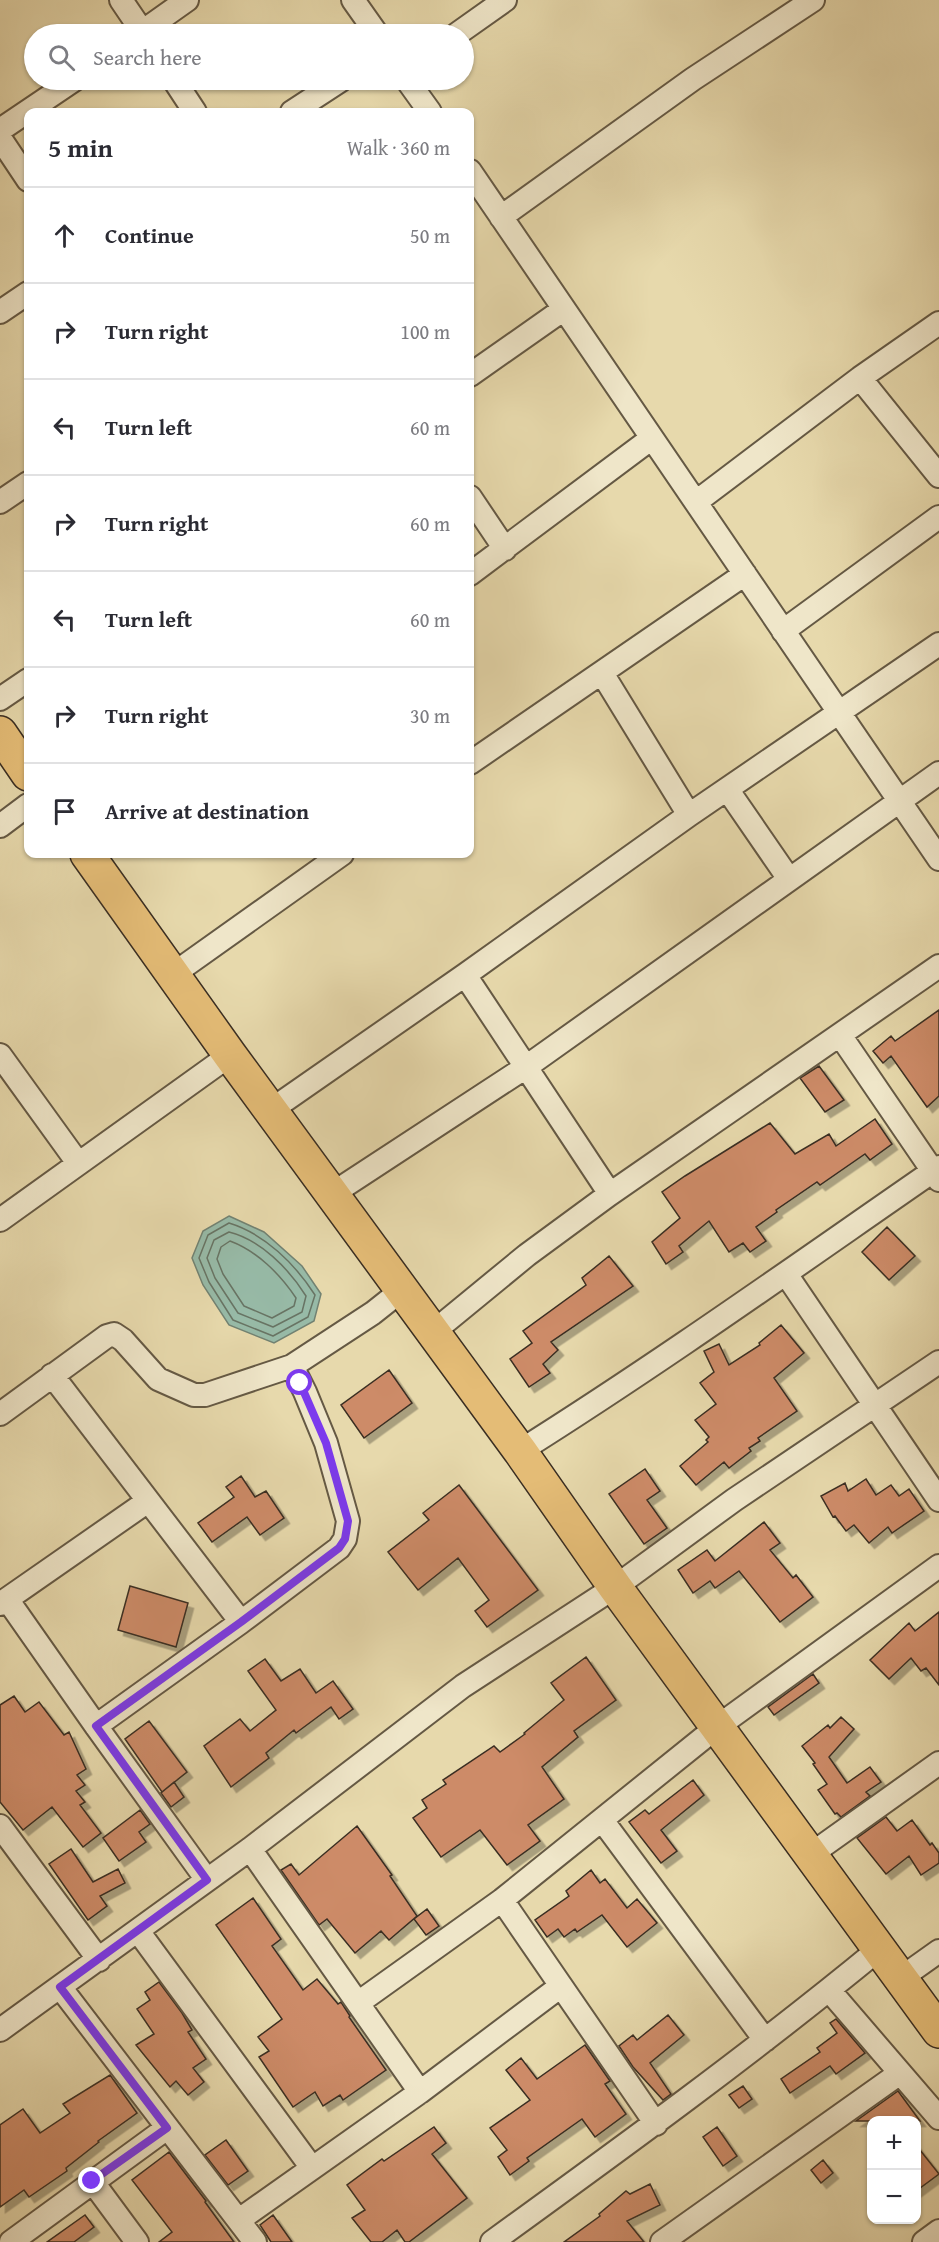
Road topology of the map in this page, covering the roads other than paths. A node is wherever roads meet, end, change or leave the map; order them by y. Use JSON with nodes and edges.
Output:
{"nodes":[{"id":1,"x":121,"y":0,"type":"edge"},
{"id":2,"x":187,"y":0,"type":"edge"},
{"id":3,"x":353,"y":0,"type":"edge"},
{"id":4,"x":505,"y":0,"type":"edge"},
{"id":5,"x":813,"y":0,"type":"edge"},
{"id":6,"x":136,"y":24,"type":"edge"},
{"id":7,"x":155,"y":24,"type":"edge"},
{"id":8,"x":370,"y":24,"type":"edge"},
{"id":9,"x":471,"y":24,"type":"edge"},
{"id":10,"x":59,"y":90,"type":"edge"},
{"id":11,"x":181,"y":90,"type":"edge"},
{"id":12,"x":326,"y":90,"type":"edge"},
{"id":13,"x":414,"y":90,"type":"edge"},
{"id":14,"x":33,"y":108,"type":"edge"},
{"id":15,"x":192,"y":108,"type":"edge"},
{"id":16,"x":298,"y":108,"type":"edge"},
{"id":17,"x":427,"y":108,"type":"edge"},
{"id":18,"x":24,"y":114,"type":"edge"},
{"id":19,"x":0,"y":130,"type":"edge"},
{"id":20,"x":0,"y":138,"type":"edge"},
{"id":21,"x":24,"y":174,"type":"edge"},
{"id":22,"x":474,"y":179,"type":"edge"},
{"id":23,"x":501,"y":217,"type":"junction"},
{"id":24,"x":24,"y":296,"type":"edge"},
{"id":25,"x":564,"y":309,"type":"junction"},
{"id":26,"x":0,"y":312,"type":"edge"},
{"id":27,"x":939,"y":323,"type":"edge"},
{"id":28,"x":474,"y":372,"type":"edge"},
{"id":29,"x":860,"y":378,"type":"junction"},
{"id":30,"x":652,"y":438,"type":"junction"},
{"id":31,"x":939,"y":476,"type":"edge"},
{"id":32,"x":24,"y":486,"type":"edge"},
{"id":33,"x":0,"y":502,"type":"edge"},
{"id":34,"x":696,"y":502,"type":"junction"},
{"id":35,"x":474,"y":503,"type":"edge"},
{"id":36,"x":939,"y":517,"type":"edge"},
{"id":37,"x":505,"y":549,"type":"junction"},
{"id":38,"x":474,"y":571,"type":"edge"},
{"id":39,"x":745,"y":574,"type":"junction"},
{"id":40,"x":783,"y":631,"type":"junction"},
{"id":41,"x":939,"y":644,"type":"edge"},
{"id":42,"x":602,"y":673,"type":"junction"},
{"id":43,"x":24,"y":683,"type":"edge"},
{"id":44,"x":0,"y":699,"type":"edge"},
{"id":45,"x":840,"y":713,"type":"junction"},
{"id":46,"x":0,"y":734,"type":"edge"},
{"id":47,"x":474,"y":760,"type":"edge"},
{"id":48,"x":24,"y":768,"type":"edge"},
{"id":49,"x":939,"y":773,"type":"edge"},
{"id":50,"x":727,"y":789,"type":"junction"},
{"id":51,"x":899,"y":801,"type":"junction"},
{"id":52,"x":24,"y":808,"type":"edge"},
{"id":53,"x":689,"y":815,"type":"junction"},
{"id":54,"x":0,"y":826,"type":"edge"},
{"id":55,"x":90,"y":858,"type":"edge"},
{"id":56,"x":336,"y":858,"type":"edge"},
{"id":57,"x":939,"y":859,"type":"edge"},
{"id":58,"x":789,"y":879,"type":"junction"},
{"id":59,"x":939,"y":966,"type":"edge"},
{"id":60,"x":172,"y":975,"type":"junction"},
{"id":61,"x":465,"y":975,"type":"junction"},
{"id":62,"x":840,"y":1035,"type":"junction"},
{"id":63,"x":0,"y":1054,"type":"edge"},
{"id":64,"x":230,"y":1055,"type":"junction"},
{"id":65,"x":526,"y":1067,"type":"junction"},
{"id":66,"x":271,"y":1110,"type":"junction"},
{"id":67,"x":78,"y":1163,"type":"junction"},
{"id":68,"x":937,"y":1172,"type":"edge"},
{"id":69,"x":332,"y":1194,"type":"junction"},
{"id":70,"x":610,"y":1194,"type":"junction"},
{"id":71,"x":0,"y":1220,"type":"edge"},
{"id":72,"x":786,"y":1274,"type":"junction"},
{"id":73,"x":402,"y":1290,"type":"junction"},
{"id":74,"x":432,"y":1333,"type":"junction"},
{"id":75,"x":939,"y":1362,"type":"edge"},
{"id":76,"x":292,"y":1366,"type":"junction"},
{"id":77,"x":52,"y":1375,"type":"junction"},
{"id":78,"x":875,"y":1406,"type":"junction"},
{"id":79,"x":0,"y":1414,"type":"edge"},
{"id":80,"x":520,"y":1451,"type":"junction"},
{"id":81,"x":939,"y":1500,"type":"edge"},
{"id":82,"x":148,"y":1501,"type":"junction"},
{"id":83,"x":939,"y":1566,"type":"edge"},
{"id":84,"x":615,"y":1587,"type":"junction"},
{"id":85,"x":4,"y":1601,"type":"edge"},
{"id":86,"x":241,"y":1622,"type":"junction"},
{"id":87,"x":96,"y":1726,"type":"junction"},
{"id":88,"x":717,"y":1726,"type":"junction"},
{"id":89,"x":939,"y":1763,"type":"edge"},
{"id":90,"x":602,"y":1820,"type":"junction"},
{"id":91,"x":0,"y":1826,"type":"edge"},
{"id":92,"x":250,"y":1849,"type":"junction"},
{"id":93,"x":810,"y":1855,"type":"junction"},
{"id":94,"x":207,"y":1880,"type":"junction"},
{"id":95,"x":502,"y":1900,"type":"junction"},
{"id":96,"x":138,"y":1931,"type":"junction"},
{"id":97,"x":879,"y":1948,"type":"junction"},
{"id":98,"x":939,"y":1951,"type":"edge"},
{"id":99,"x":99,"y":1960,"type":"junction"},
{"id":100,"x":901,"y":1978,"type":"junction"},
{"id":101,"x":561,"y":1986,"type":"junction"},
{"id":102,"x":60,"y":1987,"type":"junction"},
{"id":103,"x":829,"y":1990,"type":"junction"},
{"id":104,"x":358,"y":2003,"type":"junction"},
{"id":105,"x":0,"y":2030,"type":"edge"},
{"id":106,"x":939,"y":2031,"type":"edge"},
{"id":107,"x":765,"y":2040,"type":"junction"},
{"id":108,"x":900,"y":2073,"type":"junction"},
{"id":109,"x":420,"y":2092,"type":"junction"},
{"id":110,"x":939,"y":2118,"type":"edge"},
{"id":111,"x":656,"y":2124,"type":"junction"},
{"id":112,"x":167,"y":2128,"type":"junction"},
{"id":113,"x":312,"y":2168,"type":"junction"},
{"id":114,"x":92,"y":2181,"type":"junction"},
{"id":115,"x":239,"y":2220,"type":"junction"},
{"id":116,"x":939,"y":2231,"type":"edge"},
{"id":117,"x":11,"y":2242,"type":"edge"},
{"id":118,"x":137,"y":2242,"type":"edge"},
{"id":119,"x":255,"y":2242,"type":"edge"},
{"id":120,"x":492,"y":2242,"type":"edge"},
{"id":121,"x":662,"y":2242,"type":"edge"},
{"id":122,"x":924,"y":2242,"type":"edge"}],
"edges":[{"from":1,"to":6,"type":"street"},
{"from":2,"to":7,"type":"street"},
{"from":3,"to":8,"type":"street"},
{"from":4,"to":9,"type":"street"},
{"from":5,"to":23,"type":"street"},
{"from":10,"to":14,"type":"street"},
{"from":11,"to":15,"type":"street"},
{"from":12,"to":16,"type":"street"},
{"from":13,"to":17,"type":"street"},
{"from":18,"to":19,"type":"street"},
{"from":20,"to":21,"type":"street"},
{"from":22,"to":23,"type":"street"},
{"from":23,"to":25,"type":"street"},
{"from":24,"to":26,"type":"street"},
{"from":25,"to":28,"type":"street"},
{"from":25,"to":30,"type":"street"},
{"from":27,"to":29,"type":"street"},
{"from":29,"to":31,"type":"street"},
{"from":29,"to":34,"type":"street"},
{"from":30,"to":34,"type":"street"},
{"from":30,"to":37,"type":"street"},
{"from":32,"to":33,"type":"street"},
{"from":34,"to":39,"type":"street"},
{"from":35,"to":37,"type":"street"},
{"from":36,"to":40,"type":"street"},
{"from":37,"to":38,"type":"street"},
{"from":39,"to":40,"type":"street"},
{"from":39,"to":42,"type":"street"},
{"from":40,"to":45,"type":"street"},
{"from":41,"to":45,"type":"street"},
{"from":42,"to":47,"type":"street"},
{"from":42,"to":53,"type":"street"},
{"from":43,"to":44,"type":"street"},
{"from":45,"to":50,"type":"street"},
{"from":45,"to":51,"type":"street"},
{"from":46,"to":48,"type":"highway"},
{"from":49,"to":51,"type":"street"},
{"from":50,"to":53,"type":"street"},
{"from":50,"to":58,"type":"street"},
{"from":51,"to":57,"type":"street"},
{"from":51,"to":58,"type":"street"},
{"from":52,"to":54,"type":"street"},
{"from":53,"to":61,"type":"street"},
{"from":55,"to":60,"type":"highway"},
{"from":56,"to":60,"type":"street"},
{"from":58,"to":65,"type":"street"},
{"from":59,"to":62,"type":"street"},
{"from":60,"to":64,"type":"highway"},
{"from":61,"to":65,"type":"street"},
{"from":61,"to":66,"type":"street"},
{"from":62,"to":68,"type":"street"},
{"from":62,"to":70,"type":"street"},
{"from":63,"to":67,"type":"street"},
{"from":64,"to":66,"type":"highway"},
{"from":64,"to":67,"type":"street"},
{"from":65,"to":69,"type":"street"},
{"from":65,"to":70,"type":"street"},
{"from":66,"to":69,"type":"highway"},
{"from":67,"to":71,"type":"street"},
{"from":68,"to":72,"type":"street"},
{"from":69,"to":73,"type":"highway"},
{"from":70,"to":74,"type":"street"},
{"from":72,"to":78,"type":"street"},
{"from":72,"to":80,"type":"street"},
{"from":73,"to":74,"type":"highway"},
{"from":73,"to":76,"type":"street"},
{"from":74,"to":80,"type":"highway"},
{"from":75,"to":78,"type":"street"},
{"from":76,"to":77,"type":"street"},
{"from":76,"to":86,"type":"street"},
{"from":77,"to":79,"type":"street"},
{"from":77,"to":82,"type":"street"},
{"from":78,"to":81,"type":"street"},
{"from":78,"to":84,"type":"street"},
{"from":80,"to":84,"type":"highway"},
{"from":82,"to":85,"type":"street"},
{"from":82,"to":86,"type":"street"},
{"from":83,"to":88,"type":"street"},
{"from":84,"to":88,"type":"highway"},
{"from":84,"to":92,"type":"street"},
{"from":85,"to":87,"type":"street"},
{"from":86,"to":87,"type":"street"},
{"from":87,"to":94,"type":"street"},
{"from":88,"to":90,"type":"street"},
{"from":88,"to":93,"type":"highway"},
{"from":89,"to":93,"type":"street"},
{"from":90,"to":95,"type":"street"},
{"from":90,"to":107,"type":"street"},
{"from":91,"to":99,"type":"street"},
{"from":92,"to":94,"type":"street"},
{"from":92,"to":104,"type":"street"},
{"from":93,"to":97,"type":"highway"},
{"from":94,"to":96,"type":"street"},
{"from":95,"to":101,"type":"street"},
{"from":95,"to":104,"type":"street"},
{"from":96,"to":99,"type":"street"},
{"from":96,"to":113,"type":"street"},
{"from":97,"to":100,"type":"highway"},
{"from":97,"to":103,"type":"street"},
{"from":98,"to":100,"type":"street"},
{"from":99,"to":102,"type":"street"},
{"from":100,"to":106,"type":"highway"},
{"from":101,"to":109,"type":"street"},
{"from":101,"to":111,"type":"street"},
{"from":102,"to":105,"type":"street"},
{"from":102,"to":112,"type":"street"},
{"from":103,"to":107,"type":"street"},
{"from":103,"to":108,"type":"street"},
{"from":104,"to":109,"type":"street"},
{"from":107,"to":111,"type":"street"},
{"from":108,"to":110,"type":"street"},
{"from":108,"to":121,"type":"street"},
{"from":109,"to":113,"type":"street"},
{"from":111,"to":120,"type":"street"},
{"from":112,"to":114,"type":"street"},
{"from":112,"to":115,"type":"street"},
{"from":113,"to":115,"type":"street"},
{"from":114,"to":117,"type":"street"},
{"from":114,"to":118,"type":"street"},
{"from":115,"to":119,"type":"street"},
{"from":116,"to":122,"type":"street"}]}
